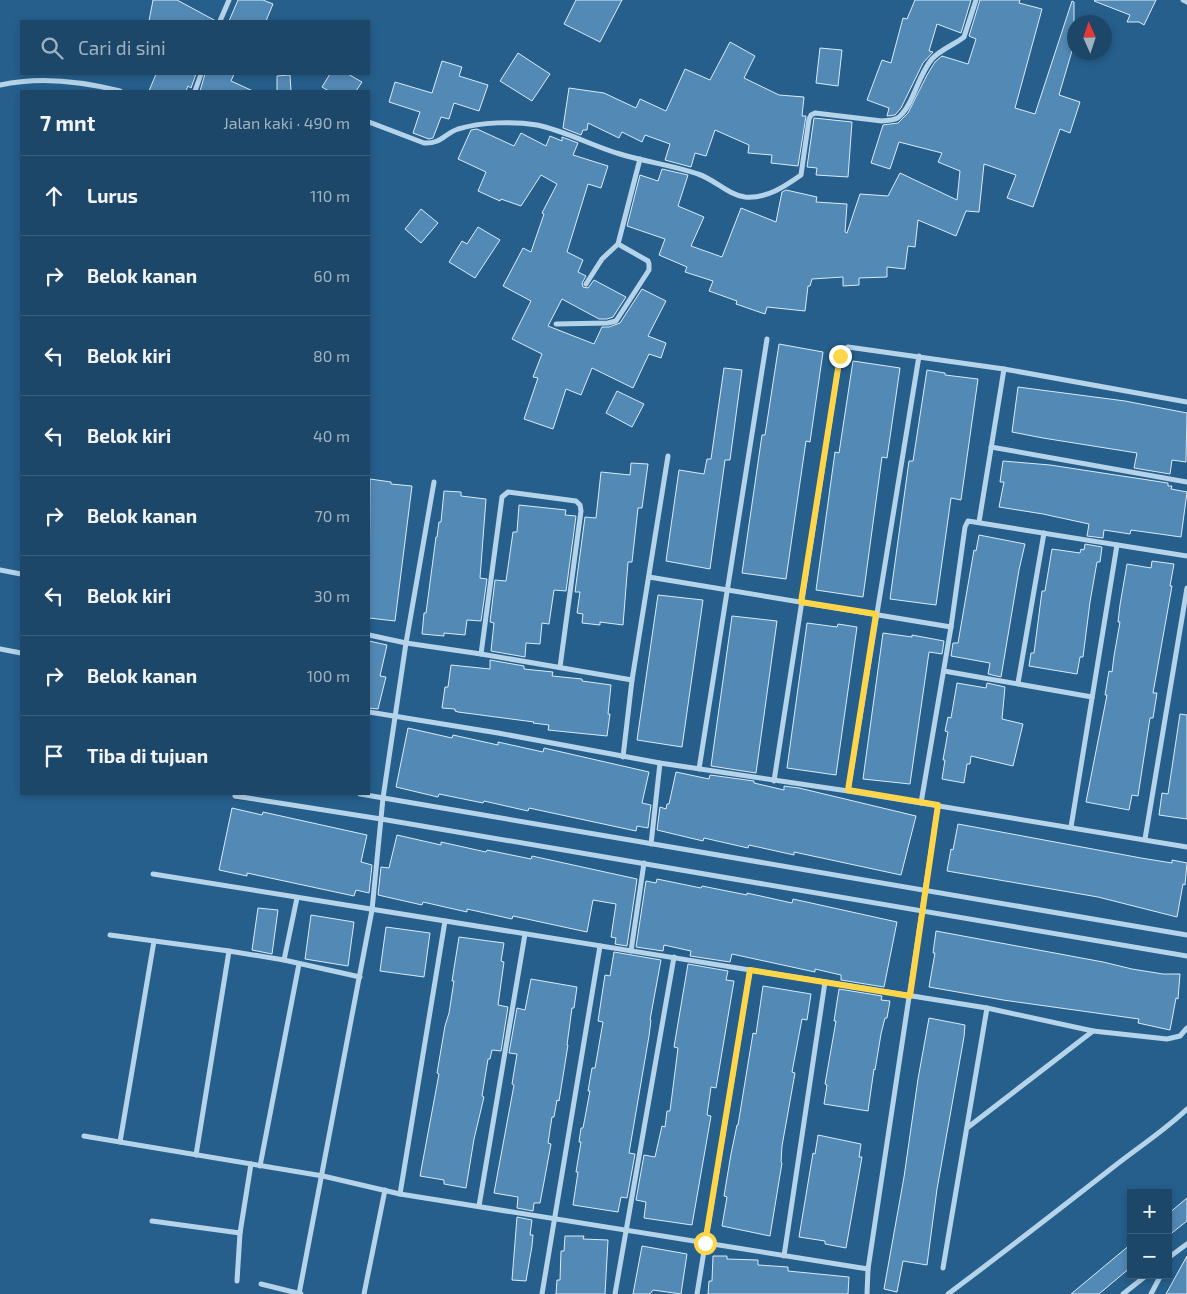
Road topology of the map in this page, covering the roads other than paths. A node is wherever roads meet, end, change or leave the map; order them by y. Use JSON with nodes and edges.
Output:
{"nodes":[{"id":1,"x":229,"y":0,"type":"edge"},
{"id":2,"x":976,"y":0,"type":"edge"},
{"id":3,"x":1183,"y":0,"type":"edge"},
{"id":4,"x":1187,"y":2,"type":"edge"},
{"id":5,"x":220,"y":20,"type":"edge"},
{"id":6,"x":202,"y":75,"type":"edge"},
{"id":7,"x":0,"y":85,"type":"edge"},
{"id":8,"x":116,"y":90,"type":"edge"},
{"id":9,"x":195,"y":90,"type":"edge"},
{"id":10,"x":370,"y":122,"type":"edge"},
{"id":11,"x":640,"y":159,"type":"junction"},
{"id":12,"x":618,"y":244,"type":"junction"},
{"id":13,"x":586,"y":284,"type":"dead end"},
{"id":14,"x":556,"y":324,"type":"dead end"},
{"id":15,"x":766,"y":340,"type":"dead end"},
{"id":16,"x":919,"y":356,"type":"junction"},
{"id":17,"x":1004,"y":369,"type":"junction"},
{"id":18,"x":1187,"y":402,"type":"edge"},
{"id":19,"x":991,"y":447,"type":"junction"},
{"id":20,"x":668,"y":456,"type":"dead end"},
{"id":21,"x":434,"y":482,"type":"dead end"},
{"id":22,"x":1187,"y":482,"type":"edge"},
{"id":23,"x":979,"y":522,"type":"junction"},
{"id":24,"x":1044,"y":533,"type":"junction"},
{"id":25,"x":1117,"y":545,"type":"junction"},
{"id":26,"x":1187,"y":556,"type":"edge"},
{"id":27,"x":0,"y":570,"type":"edge"},
{"id":28,"x":20,"y":574,"type":"edge"},
{"id":29,"x":649,"y":577,"type":"junction"},
{"id":30,"x":1187,"y":588,"type":"edge"},
{"id":31,"x":726,"y":590,"type":"junction"},
{"id":32,"x":801,"y":602,"type":"junction"},
{"id":33,"x":876,"y":614,"type":"junction"},
{"id":34,"x":951,"y":627,"type":"junction"},
{"id":35,"x":370,"y":635,"type":"edge"},
{"id":36,"x":406,"y":643,"type":"junction"},
{"id":37,"x":0,"y":649,"type":"edge"},
{"id":38,"x":20,"y":653,"type":"edge"},
{"id":39,"x":481,"y":654,"type":"junction"},
{"id":40,"x":560,"y":667,"type":"junction"},
{"id":41,"x":944,"y":671,"type":"junction"},
{"id":42,"x":632,"y":680,"type":"junction"},
{"id":43,"x":1018,"y":684,"type":"junction"},
{"id":44,"x":1092,"y":697,"type":"junction"},
{"id":45,"x":370,"y":712,"type":"edge"},
{"id":46,"x":395,"y":717,"type":"junction"},
{"id":47,"x":623,"y":757,"type":"junction"},
{"id":48,"x":660,"y":763,"type":"junction"},
{"id":49,"x":699,"y":769,"type":"junction"},
{"id":50,"x":774,"y":781,"type":"junction"},
{"id":51,"x":848,"y":790,"type":"junction"},
{"id":52,"x":366,"y":795,"type":"edge"},
{"id":53,"x":235,"y":796,"type":"dead end"},
{"id":54,"x":384,"y":798,"type":"junction"},
{"id":55,"x":922,"y":803,"type":"junction"},
{"id":56,"x":938,"y":805,"type":"junction"},
{"id":57,"x":381,"y":819,"type":"junction"},
{"id":58,"x":1071,"y":827,"type":"junction"},
{"id":59,"x":1146,"y":839,"type":"junction"},
{"id":60,"x":651,"y":844,"type":"junction"},
{"id":61,"x":1187,"y":847,"type":"edge"},
{"id":62,"x":644,"y":863,"type":"junction"},
{"id":63,"x":154,"y":874,"type":"dead end"},
{"id":64,"x":926,"y":890,"type":"junction"},
{"id":65,"x":297,"y":898,"type":"junction"},
{"id":66,"x":372,"y":910,"type":"junction"},
{"id":67,"x":922,"y":911,"type":"junction"},
{"id":68,"x":445,"y":921,"type":"junction"},
{"id":69,"x":525,"y":934,"type":"junction"},
{"id":70,"x":110,"y":935,"type":"dead end"},
{"id":71,"x":1187,"y":936,"type":"edge"},
{"id":72,"x":154,"y":941,"type":"junction"},
{"id":73,"x":600,"y":946,"type":"junction"},
{"id":74,"x":229,"y":950,"type":"junction"},
{"id":75,"x":631,"y":951,"type":"junction"},
{"id":76,"x":1187,"y":956,"type":"edge"},
{"id":77,"x":674,"y":957,"type":"junction"},
{"id":78,"x":284,"y":960,"type":"junction"},
{"id":79,"x":299,"y":964,"type":"junction"},
{"id":80,"x":750,"y":970,"type":"junction"},
{"id":81,"x":360,"y":977,"type":"junction"},
{"id":82,"x":825,"y":982,"type":"junction"},
{"id":83,"x":910,"y":996,"type":"junction"},
{"id":84,"x":987,"y":1008,"type":"junction"},
{"id":85,"x":1187,"y":1028,"type":"edge"},
{"id":86,"x":1093,"y":1031,"type":"junction"},
{"id":87,"x":1187,"y":1109,"type":"edge"},
{"id":88,"x":967,"y":1128,"type":"junction"},
{"id":89,"x":84,"y":1136,"type":"dead end"},
{"id":90,"x":120,"y":1142,"type":"junction"},
{"id":91,"x":196,"y":1155,"type":"junction"},
{"id":92,"x":251,"y":1164,"type":"junction"},
{"id":93,"x":260,"y":1166,"type":"junction"},
{"id":94,"x":323,"y":1176,"type":"junction"},
{"id":95,"x":385,"y":1190,"type":"junction"},
{"id":96,"x":400,"y":1194,"type":"junction"},
{"id":97,"x":479,"y":1206,"type":"junction"},
{"id":98,"x":555,"y":1218,"type":"junction"},
{"id":99,"x":152,"y":1221,"type":"dead end"},
{"id":100,"x":626,"y":1231,"type":"junction"},
{"id":101,"x":240,"y":1233,"type":"junction"},
{"id":102,"x":705,"y":1243,"type":"junction"},
{"id":103,"x":1187,"y":1244,"type":"edge"},
{"id":104,"x":784,"y":1256,"type":"junction"},
{"id":105,"x":1172,"y":1256,"type":"edge"},
{"id":106,"x":943,"y":1268,"type":"dead end"},
{"id":107,"x":868,"y":1269,"type":"junction"},
{"id":108,"x":1141,"y":1279,"type":"edge"},
{"id":109,"x":1159,"y":1279,"type":"edge"},
{"id":110,"x":237,"y":1281,"type":"dead end"},
{"id":111,"x":261,"y":1284,"type":"dead end"},
{"id":112,"x":300,"y":1294,"type":"edge"},
{"id":113,"x":364,"y":1294,"type":"edge"},
{"id":114,"x":542,"y":1294,"type":"edge"},
{"id":115,"x":615,"y":1294,"type":"edge"},
{"id":116,"x":697,"y":1294,"type":"edge"},
{"id":117,"x":867,"y":1294,"type":"edge"},
{"id":118,"x":948,"y":1294,"type":"edge"},
{"id":119,"x":1123,"y":1294,"type":"edge"},
{"id":120,"x":1151,"y":1294,"type":"edge"}],
"edges":[{"from":1,"to":5,"type":"street"},
{"from":2,"to":11,"type":"street"},
{"from":3,"to":4,"type":"street"},
{"from":6,"to":9,"type":"street"},
{"from":7,"to":8,"type":"street"},
{"from":10,"to":11,"type":"street"},
{"from":11,"to":12,"type":"street"},
{"from":12,"to":13,"type":"street"},
{"from":12,"to":14,"type":"street"},
{"from":15,"to":31,"type":"street"},
{"from":16,"to":17,"type":"street"},
{"from":16,"to":32,"type":"street"},
{"from":16,"to":33,"type":"street"},
{"from":17,"to":18,"type":"street"},
{"from":17,"to":19,"type":"street"},
{"from":19,"to":22,"type":"street"},
{"from":19,"to":23,"type":"street"},
{"from":20,"to":29,"type":"street"},
{"from":21,"to":36,"type":"street"},
{"from":23,"to":24,"type":"street"},
{"from":23,"to":34,"type":"street"},
{"from":24,"to":25,"type":"street"},
{"from":24,"to":43,"type":"street"},
{"from":25,"to":26,"type":"street"},
{"from":25,"to":44,"type":"street"},
{"from":27,"to":28,"type":"street"},
{"from":29,"to":31,"type":"street"},
{"from":29,"to":42,"type":"street"},
{"from":30,"to":59,"type":"street"},
{"from":31,"to":32,"type":"street"},
{"from":31,"to":49,"type":"street"},
{"from":32,"to":33,"type":"street"},
{"from":32,"to":50,"type":"street"},
{"from":33,"to":34,"type":"street"},
{"from":33,"to":51,"type":"street"},
{"from":34,"to":41,"type":"street"},
{"from":35,"to":36,"type":"street"},
{"from":36,"to":39,"type":"street"},
{"from":36,"to":46,"type":"street"},
{"from":37,"to":38,"type":"street"},
{"from":39,"to":40,"type":"street"},
{"from":39,"to":40,"type":"street"},
{"from":40,"to":42,"type":"street"},
{"from":41,"to":43,"type":"street"},
{"from":41,"to":55,"type":"street"},
{"from":42,"to":47,"type":"street"},
{"from":43,"to":44,"type":"street"},
{"from":44,"to":58,"type":"street"},
{"from":45,"to":46,"type":"street"},
{"from":46,"to":47,"type":"street"},
{"from":46,"to":54,"type":"street"},
{"from":47,"to":48,"type":"street"},
{"from":48,"to":49,"type":"street"},
{"from":48,"to":60,"type":"street"},
{"from":49,"to":50,"type":"street"},
{"from":50,"to":51,"type":"street"},
{"from":51,"to":55,"type":"street"},
{"from":52,"to":54,"type":"street"},
{"from":53,"to":57,"type":"street"},
{"from":54,"to":57,"type":"street"},
{"from":54,"to":60,"type":"street"},
{"from":55,"to":56,"type":"street"},
{"from":56,"to":58,"type":"street"},
{"from":56,"to":64,"type":"street"},
{"from":57,"to":62,"type":"street"},
{"from":57,"to":66,"type":"street"},
{"from":58,"to":59,"type":"street"},
{"from":59,"to":61,"type":"street"},
{"from":60,"to":64,"type":"street"},
{"from":62,"to":67,"type":"street"},
{"from":62,"to":75,"type":"street"},
{"from":63,"to":65,"type":"street"},
{"from":64,"to":67,"type":"street"},
{"from":64,"to":71,"type":"street"},
{"from":65,"to":66,"type":"street"},
{"from":65,"to":78,"type":"street"},
{"from":66,"to":68,"type":"street"},
{"from":66,"to":81,"type":"street"},
{"from":67,"to":76,"type":"street"},
{"from":67,"to":83,"type":"street"},
{"from":68,"to":69,"type":"street"},
{"from":68,"to":96,"type":"street"},
{"from":69,"to":73,"type":"street"},
{"from":69,"to":97,"type":"street"},
{"from":70,"to":72,"type":"street"},
{"from":72,"to":74,"type":"street"},
{"from":72,"to":90,"type":"street"},
{"from":73,"to":75,"type":"street"},
{"from":73,"to":98,"type":"street"},
{"from":74,"to":78,"type":"street"},
{"from":74,"to":91,"type":"street"},
{"from":75,"to":77,"type":"street"},
{"from":77,"to":80,"type":"street"},
{"from":77,"to":100,"type":"street"},
{"from":78,"to":79,"type":"street"},
{"from":79,"to":81,"type":"street"},
{"from":79,"to":93,"type":"street"},
{"from":80,"to":82,"type":"street"},
{"from":80,"to":102,"type":"street"},
{"from":81,"to":94,"type":"street"},
{"from":82,"to":83,"type":"street"},
{"from":82,"to":104,"type":"street"},
{"from":83,"to":84,"type":"street"},
{"from":83,"to":107,"type":"street"},
{"from":84,"to":86,"type":"street"},
{"from":84,"to":88,"type":"street"},
{"from":85,"to":86,"type":"street"},
{"from":86,"to":88,"type":"street"},
{"from":87,"to":118,"type":"street"},
{"from":88,"to":106,"type":"street"},
{"from":89,"to":90,"type":"street"},
{"from":90,"to":91,"type":"street"},
{"from":91,"to":92,"type":"street"},
{"from":92,"to":93,"type":"street"},
{"from":92,"to":101,"type":"street"},
{"from":93,"to":94,"type":"street"},
{"from":94,"to":95,"type":"street"},
{"from":94,"to":112,"type":"street"},
{"from":95,"to":96,"type":"street"},
{"from":95,"to":113,"type":"street"},
{"from":96,"to":97,"type":"street"},
{"from":97,"to":98,"type":"street"},
{"from":98,"to":100,"type":"street"},
{"from":98,"to":114,"type":"street"},
{"from":99,"to":101,"type":"street"},
{"from":100,"to":102,"type":"street"},
{"from":100,"to":115,"type":"street"},
{"from":101,"to":110,"type":"street"},
{"from":102,"to":104,"type":"street"},
{"from":102,"to":116,"type":"street"},
{"from":103,"to":105,"type":"street"},
{"from":104,"to":107,"type":"street"},
{"from":107,"to":117,"type":"street"},
{"from":108,"to":119,"type":"street"},
{"from":109,"to":120,"type":"street"},
{"from":111,"to":112,"type":"street"}]}
